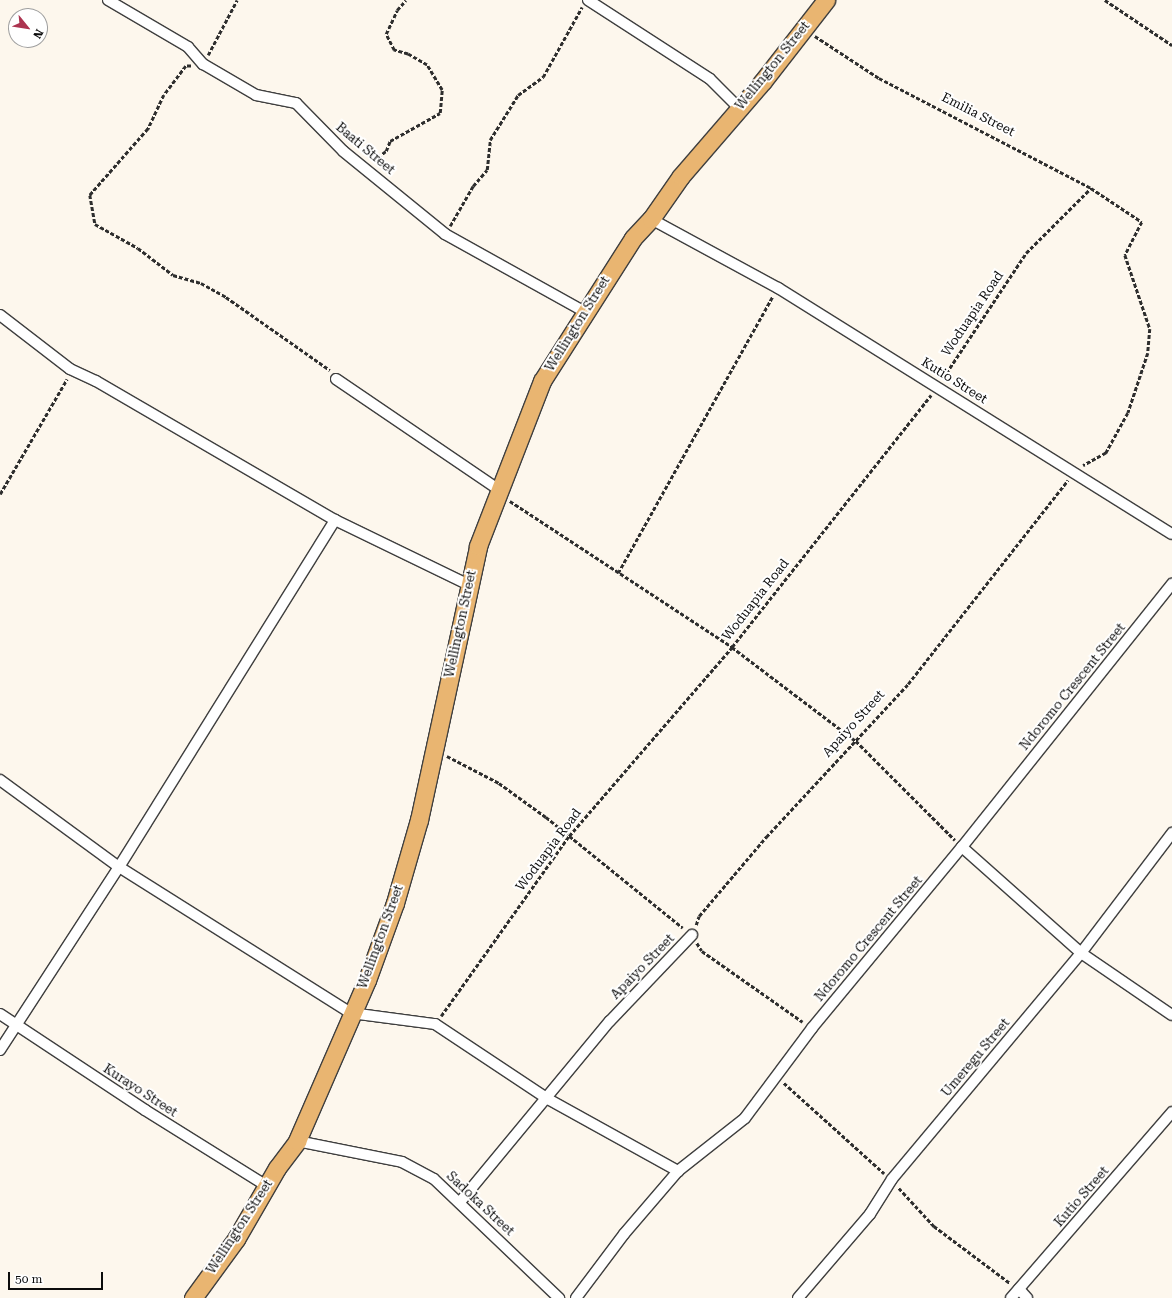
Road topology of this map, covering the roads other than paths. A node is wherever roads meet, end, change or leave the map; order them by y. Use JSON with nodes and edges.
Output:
{"nodes":[{"id":1,"x":108,"y":0,"type":"edge"},
{"id":2,"x":587,"y":0,"type":"edge"},
{"id":3,"x":826,"y":0,"type":"edge"},
{"id":4,"x":739,"y":108,"type":"junction"},
{"id":5,"x":651,"y":219,"type":"junction"},
{"id":6,"x":585,"y":312,"type":"junction"},
{"id":7,"x":0,"y":315,"type":"edge"},
{"id":8,"x":336,"y":379,"type":"road end"},
{"id":9,"x":501,"y":493,"type":"junction"},
{"id":10,"x":335,"y":520,"type":"junction"},
{"id":11,"x":1172,"y":534,"type":"edge"},
{"id":12,"x":1172,"y":584,"type":"edge"},
{"id":13,"x":469,"y":585,"type":"junction"},
{"id":14,"x":0,"y":780,"type":"edge"},
{"id":15,"x":1172,"y":833,"type":"edge"},
{"id":16,"x":962,"y":847,"type":"junction"},
{"id":17,"x":120,"y":867,"type":"junction"},
{"id":18,"x":692,"y":935,"type":"road end"},
{"id":19,"x":1081,"y":953,"type":"junction"},
{"id":20,"x":351,"y":1013,"type":"junction"},
{"id":21,"x":0,"y":1014,"type":"edge"},
{"id":22,"x":1172,"y":1016,"type":"edge"},
{"id":23,"x":18,"y":1025,"type":"junction"},
{"id":24,"x":0,"y":1050,"type":"edge"},
{"id":25,"x":548,"y":1099,"type":"junction"},
{"id":26,"x":1172,"y":1112,"type":"edge"},
{"id":27,"x":297,"y":1141,"type":"junction"},
{"id":28,"x":678,"y":1171,"type":"junction"},
{"id":29,"x":268,"y":1187,"type":"junction"},
{"id":30,"x":460,"y":1202,"type":"junction"},
{"id":31,"x":1019,"y":1289,"type":"junction"},
{"id":32,"x":193,"y":1298,"type":"edge"},
{"id":33,"x":559,"y":1298,"type":"edge"},
{"id":34,"x":576,"y":1298,"type":"edge"},
{"id":35,"x":798,"y":1298,"type":"edge"},
{"id":36,"x":1011,"y":1298,"type":"edge"},
{"id":37,"x":1027,"y":1298,"type":"edge"}],
"edges":[{"from":1,"to":6,"type":"street","name":"Baati Street"},
{"from":2,"to":4,"type":"street"},
{"from":3,"to":4,"type":"main road","name":"Wellington Street"},
{"from":4,"to":5,"type":"main road","name":"Wellington Street"},
{"from":5,"to":6,"type":"main road","name":"Wellington Street"},
{"from":5,"to":11,"type":"street","name":"Kutio Street"},
{"from":6,"to":9,"type":"main road","name":"Wellington Street"},
{"from":7,"to":10,"type":"street"},
{"from":8,"to":9,"type":"street"},
{"from":9,"to":13,"type":"main road","name":"Wellington Street"},
{"from":10,"to":13,"type":"street"},
{"from":10,"to":17,"type":"street"},
{"from":12,"to":16,"type":"street","name":"Ndoromo Crescent Street"},
{"from":13,"to":20,"type":"main road","name":"Wellington Street"},
{"from":14,"to":17,"type":"street"},
{"from":15,"to":19,"type":"street","name":"Umeregu Street"},
{"from":16,"to":19,"type":"street"},
{"from":16,"to":28,"type":"street","name":"Ndoromo Crescent Street"},
{"from":17,"to":20,"type":"street"},
{"from":17,"to":23,"type":"street"},
{"from":18,"to":25,"type":"street","name":"Apaiyo Street"},
{"from":19,"to":22,"type":"street"},
{"from":19,"to":35,"type":"street","name":"Umeregu Street"},
{"from":20,"to":25,"type":"street"},
{"from":20,"to":27,"type":"main road","name":"Wellington Street"},
{"from":21,"to":23,"type":"street","name":"Kurayo Street"},
{"from":23,"to":24,"type":"street"},
{"from":23,"to":29,"type":"street","name":"Kurayo Street"},
{"from":25,"to":28,"type":"street"},
{"from":25,"to":30,"type":"street","name":"Apaiyo Street"},
{"from":26,"to":31,"type":"street","name":"Kutio Street"},
{"from":27,"to":29,"type":"main road","name":"Wellington Street"},
{"from":27,"to":30,"type":"street","name":"Sadoka Street"},
{"from":28,"to":34,"type":"street","name":"Ndoromo Crescent Street"},
{"from":29,"to":32,"type":"main road","name":"Wellington Street"},
{"from":30,"to":33,"type":"street","name":"Sadoka Street"},
{"from":31,"to":36,"type":"street","name":"Kutio Street"},
{"from":31,"to":37,"type":"street"}]}
